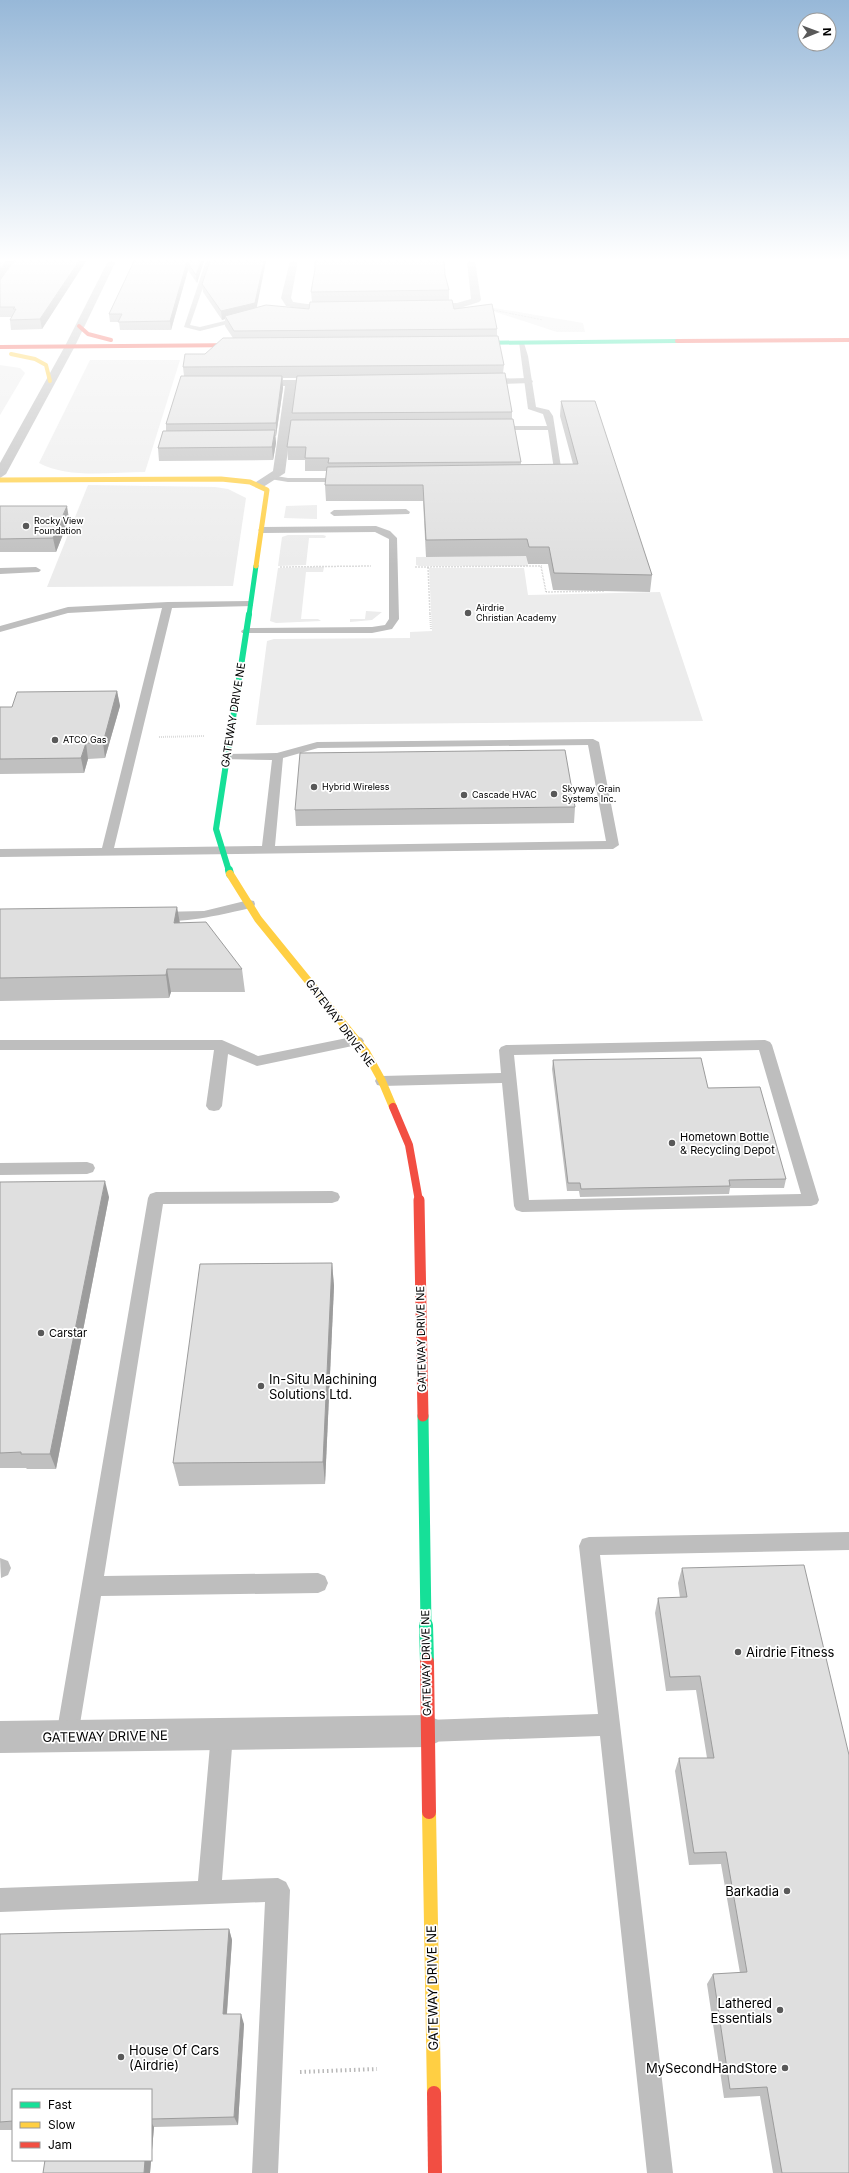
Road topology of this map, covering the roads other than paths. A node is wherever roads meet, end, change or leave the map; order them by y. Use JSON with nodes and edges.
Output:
{"nodes":[{"id":1,"x":40,"y":362,"type":"edge"},
{"id":2,"x":61,"y":362,"type":"edge"},
{"id":3,"x":526,"y":362,"type":"edge"},
{"id":4,"x":50,"y":381,"type":"junction"},
{"id":5,"x":528,"y":381,"type":"junction"},
{"id":6,"x":339,"y":382,"type":"edge"},
{"id":7,"x":465,"y":382,"type":"edge"},
{"id":8,"x":244,"y":383,"type":"edge"},
{"id":9,"x":291,"y":383,"type":"junction"},
{"id":10,"x":488,"y":428,"type":"edge"},
{"id":11,"x":550,"y":428,"type":"junction"},
{"id":12,"x":0,"y":474,"type":"edge"},
{"id":13,"x":273,"y":477,"type":"junction"},
{"id":14,"x":544,"y":478,"type":"edge"},
{"id":15,"x":0,"y":480,"type":"edge"},
{"id":16,"x":358,"y":480,"type":"edge"},
{"id":17,"x":260,"y":485,"type":"junction"},
{"id":18,"x":361,"y":512,"type":"junction"},
{"id":19,"x":406,"y":512,"type":"dead end"},
{"id":20,"x":334,"y":513,"type":"dead end"},
{"id":21,"x":361,"y":529,"type":"junction"},
{"id":22,"x":262,"y":530,"type":"junction"},
{"id":23,"x":36,"y":570,"type":"dead end"},
{"id":24,"x":0,"y":571,"type":"edge"},
{"id":25,"x":250,"y":604,"type":"junction"},
{"id":26,"x":168,"y":605,"type":"junction"},
{"id":27,"x":0,"y":629,"type":"edge"},
{"id":28,"x":246,"y":631,"type":"junction"},
{"id":29,"x":278,"y":756,"type":"junction"},
{"id":30,"x":227,"y":757,"type":"junction"},
{"id":31,"x":221,"y":850,"type":"junction"},
{"id":32,"x":268,"y":850,"type":"junction"},
{"id":33,"x":107,"y":852,"type":"junction"},
{"id":34,"x":0,"y":853,"type":"edge"},
{"id":35,"x":249,"y":904,"type":"junction"},
{"id":36,"x":149,"y":916,"type":"edge"},
{"id":37,"x":357,"y":1041,"type":"junction"},
{"id":38,"x":0,"y":1045,"type":"edge"},
{"id":39,"x":222,"y":1045,"type":"junction"},
{"id":40,"x":509,"y":1078,"type":"junction"},
{"id":41,"x":382,"y":1081,"type":"junction"},
{"id":42,"x":214,"y":1106,"type":"dead end"},
{"id":43,"x":87,"y":1168,"type":"dead end"},
{"id":44,"x":0,"y":1169,"type":"edge"},
{"id":45,"x":332,"y":1197,"type":"dead end"},
{"id":46,"x":849,"y":1541,"type":"edge"},
{"id":47,"x":318,"y":1583,"type":"dead end"},
{"id":48,"x":92,"y":1586,"type":"junction"},
{"id":49,"x":610,"y":1725,"type":"junction"},
{"id":50,"x":427,"y":1731,"type":"junction"},
{"id":51,"x":222,"y":1734,"type":"junction"},
{"id":52,"x":67,"y":1736,"type":"junction"},
{"id":53,"x":0,"y":1737,"type":"edge"},
{"id":54,"x":209,"y":1893,"type":"junction"},
{"id":55,"x":0,"y":1900,"type":"edge"},
{"id":56,"x":265,"y":2173,"type":"edge"},
{"id":57,"x":435,"y":2173,"type":"edge"},
{"id":58,"x":660,"y":2173,"type":"edge"}],
"edges":[{"from":1,"to":4,"type":"street"},
{"from":2,"to":4,"type":"street"},
{"from":3,"to":5,"type":"lane"},
{"from":4,"to":12,"type":"street"},
{"from":5,"to":7,"type":"street"},
{"from":5,"to":11,"type":"lane"},
{"from":6,"to":9,"type":"street"},
{"from":8,"to":9,"type":"street"},
{"from":9,"to":13,"type":"street"},
{"from":10,"to":11,"type":"lane"},
{"from":11,"to":14,"type":"lane"},
{"from":13,"to":16,"type":"lane"},
{"from":13,"to":17,"type":"street"},
{"from":15,"to":17,"type":"street"},
{"from":17,"to":22,"type":"street","name":"GATEWAY DRIVE NE"},
{"from":18,"to":19,"type":"lane"},
{"from":18,"to":20,"type":"lane"},
{"from":18,"to":21,"type":"lane"},
{"from":21,"to":22,"type":"lane"},
{"from":21,"to":28,"type":"lane"},
{"from":22,"to":25,"type":"street","name":"GATEWAY DRIVE NE"},
{"from":23,"to":24,"type":"lane"},
{"from":25,"to":26,"type":"lane"},
{"from":25,"to":28,"type":"street","name":"GATEWAY DRIVE NE"},
{"from":26,"to":27,"type":"lane"},
{"from":26,"to":33,"type":"lane"},
{"from":28,"to":30,"type":"street","name":"GATEWAY DRIVE NE"},
{"from":29,"to":30,"type":"lane"},
{"from":29,"to":32,"type":"lane"},
{"from":29,"to":32,"type":"lane"},
{"from":30,"to":31,"type":"street","name":"GATEWAY DRIVE NE"},
{"from":31,"to":32,"type":"lane"},
{"from":31,"to":33,"type":"lane"},
{"from":31,"to":35,"type":"street","name":"GATEWAY DRIVE NE"},
{"from":33,"to":34,"type":"lane"},
{"from":35,"to":36,"type":"lane"},
{"from":35,"to":37,"type":"street","name":"GATEWAY DRIVE NE"},
{"from":37,"to":39,"type":"lane"},
{"from":37,"to":41,"type":"street","name":"GATEWAY DRIVE NE"},
{"from":38,"to":39,"type":"lane"},
{"from":39,"to":42,"type":"lane"},
{"from":40,"to":40,"type":"lane"},
{"from":40,"to":41,"type":"lane"},
{"from":41,"to":50,"type":"street","name":"GATEWAY DRIVE NE"},
{"from":43,"to":44,"type":"lane"},
{"from":45,"to":48,"type":"lane"},
{"from":46,"to":49,"type":"lane"},
{"from":47,"to":48,"type":"lane"},
{"from":48,"to":52,"type":"lane"},
{"from":49,"to":50,"type":"lane"},
{"from":49,"to":58,"type":"lane"},
{"from":50,"to":51,"type":"street","name":"GATEWAY DRIVE NE"},
{"from":50,"to":57,"type":"street","name":"GATEWAY DRIVE NE"},
{"from":51,"to":52,"type":"street","name":"GATEWAY DRIVE NE"},
{"from":51,"to":54,"type":"lane"},
{"from":52,"to":53,"type":"street","name":"GATEWAY DRIVE NE"},
{"from":54,"to":55,"type":"lane"},
{"from":54,"to":56,"type":"lane"}]}
